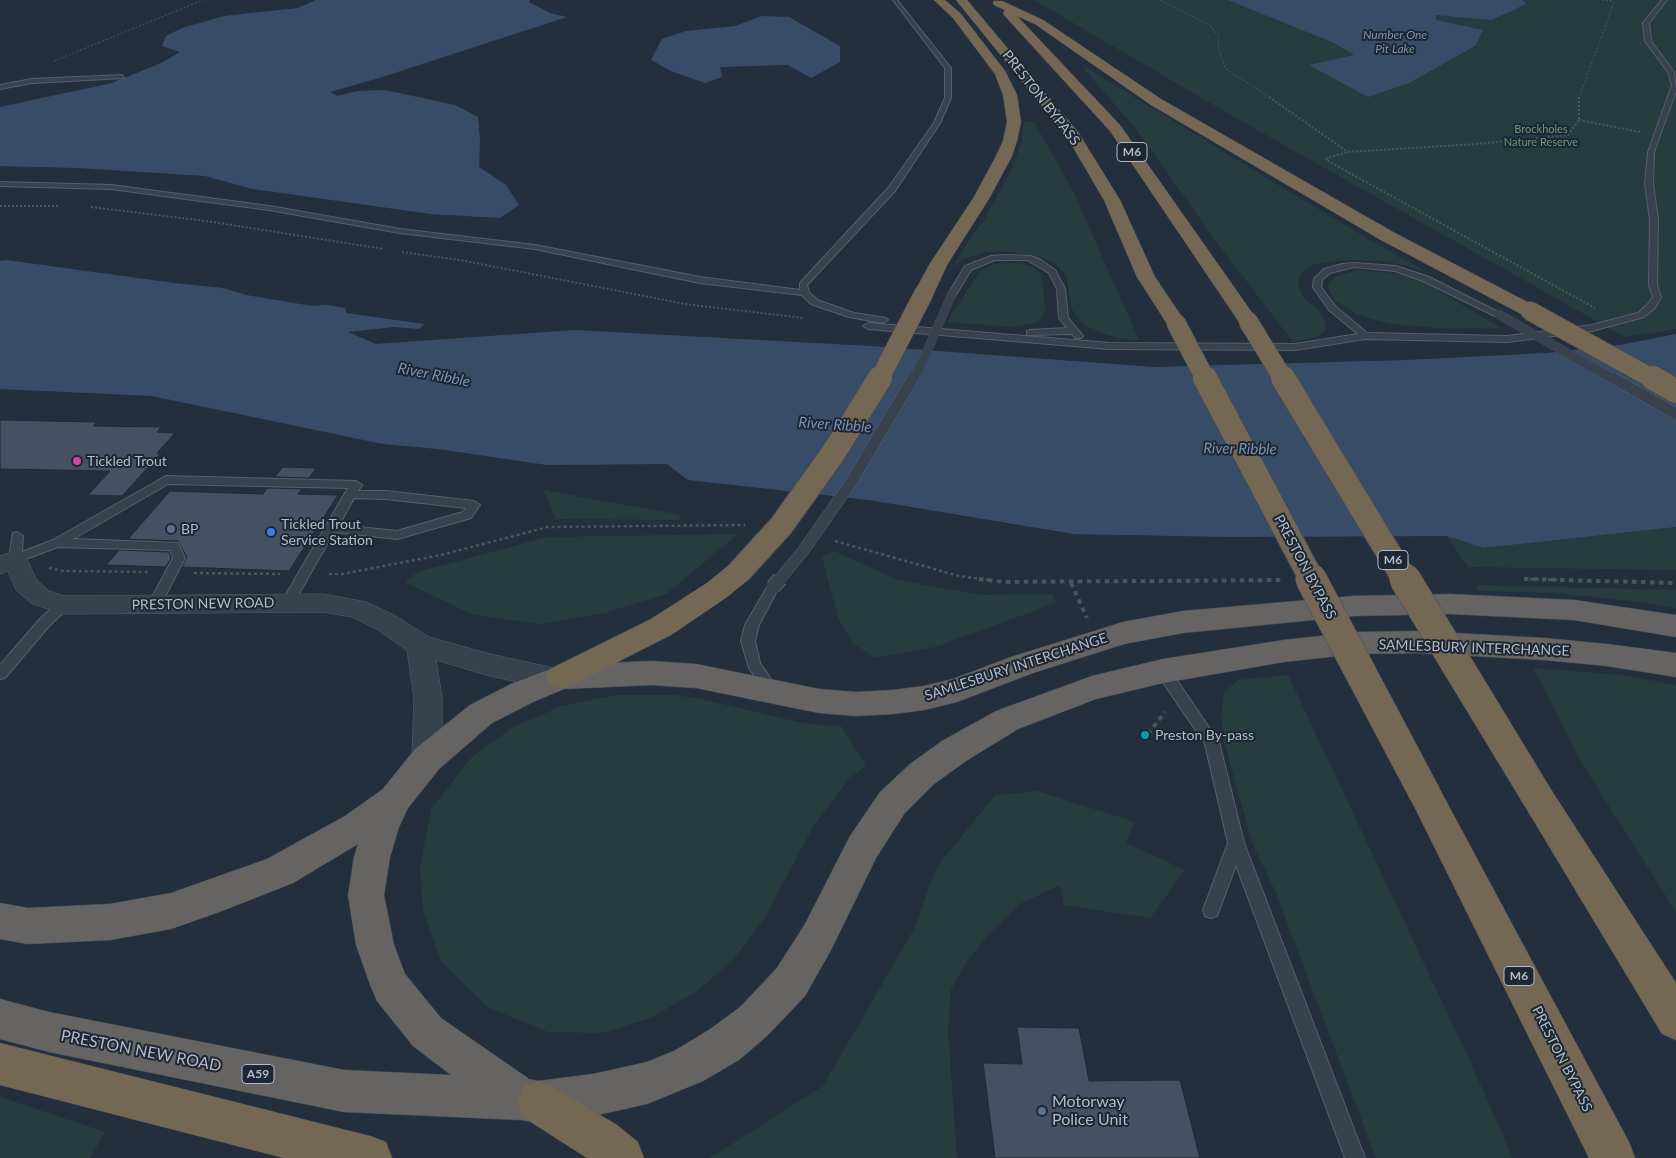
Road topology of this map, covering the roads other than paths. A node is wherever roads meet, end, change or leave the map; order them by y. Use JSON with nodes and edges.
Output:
{"nodes":[{"id":1,"x":895,"y":0,"type":"edge"},
{"id":2,"x":938,"y":0,"type":"edge"},
{"id":3,"x":961,"y":0,"type":"edge"},
{"id":4,"x":1665,"y":0,"type":"edge"},
{"id":5,"x":996,"y":2,"type":"edge"},
{"id":6,"x":122,"y":77,"type":"dead end"},
{"id":7,"x":0,"y":87,"type":"edge"},
{"id":8,"x":0,"y":184,"type":"edge"},
{"id":9,"x":805,"y":293,"type":"junction"},
{"id":10,"x":868,"y":326,"type":"dead end"},
{"id":11,"x":1072,"y":331,"type":"junction"},
{"id":12,"x":1365,"y":336,"type":"junction"},
{"id":13,"x":1106,"y":346,"type":"junction"},
{"id":14,"x":1676,"y":391,"type":"edge"},
{"id":15,"x":1676,"y":414,"type":"edge"},
{"id":16,"x":350,"y":494,"type":"junction"},
{"id":17,"x":330,"y":528,"type":"junction"},
{"id":18,"x":57,"y":543,"type":"junction"},
{"id":19,"x":10,"y":553,"type":"edge"},
{"id":20,"x":287,"y":603,"type":"junction"},
{"id":21,"x":63,"y":605,"type":"junction"},
{"id":22,"x":154,"y":605,"type":"junction"},
{"id":23,"x":1676,"y":626,"type":"edge"},
{"id":24,"x":420,"y":645,"type":"junction"},
{"id":25,"x":1676,"y":665,"type":"edge"},
{"id":26,"x":1163,"y":671,"type":"junction"},
{"id":27,"x":0,"y":674,"type":"edge"},
{"id":28,"x":557,"y":678,"type":"junction"},
{"id":29,"x":773,"y":692,"type":"junction"},
{"id":30,"x":427,"y":759,"type":"junction"},
{"id":31,"x":396,"y":798,"type":"junction"},
{"id":32,"x":1236,"y":843,"type":"junction"},
{"id":33,"x":1211,"y":910,"type":"dead end"},
{"id":34,"x":0,"y":921,"type":"edge"},
{"id":35,"x":0,"y":1019,"type":"edge"},
{"id":36,"x":1676,"y":1020,"type":"edge"},
{"id":37,"x":0,"y":1064,"type":"edge"},
{"id":38,"x":529,"y":1100,"type":"junction"},
{"id":39,"x":370,"y":1158,"type":"edge"},
{"id":40,"x":622,"y":1158,"type":"edge"},
{"id":41,"x":1355,"y":1158,"type":"edge"},
{"id":42,"x":1614,"y":1158,"type":"edge"}],
"edges":[{"from":1,"to":9,"type":"lane"},
{"from":2,"to":28,"type":"highway","bridge":true},
{"from":3,"to":42,"type":"highway","name":"PRESTON BYPASS","number":"M6","bridge":true},
{"from":4,"to":12,"type":"lane"},
{"from":5,"to":14,"type":"highway","bridge":true},
{"from":5,"to":36,"type":"highway","name":"PRESTON BYPASS","number":"M6","bridge":true},
{"from":6,"to":7,"type":"lane"},
{"from":8,"to":9,"type":"lane"},
{"from":9,"to":11,"type":"lane"},
{"from":10,"to":13,"type":"lane"},
{"from":11,"to":13,"type":"lane"},
{"from":11,"to":29,"type":"lane","bridge":true},
{"from":12,"to":13,"type":"lane"},
{"from":12,"to":15,"type":"lane","bridge":true},
{"from":16,"to":17,"type":"lane"},
{"from":16,"to":17,"type":"lane"},
{"from":16,"to":18,"type":"lane"},
{"from":17,"to":20,"type":"lane"},
{"from":18,"to":19,"type":"lane"},
{"from":18,"to":22,"type":"lane"},
{"from":19,"to":21,"type":"street","name":"PRESTON NEW ROAD"},
{"from":20,"to":22,"type":"street","name":"PRESTON NEW ROAD"},
{"from":20,"to":24,"type":"street","name":"PRESTON NEW ROAD"},
{"from":21,"to":22,"type":"street","name":"PRESTON NEW ROAD"},
{"from":21,"to":27,"type":"lane"},
{"from":23,"to":29,"type":"highway","name":"SAMLESBURY INTERCHANGE"},
{"from":24,"to":28,"type":"street","name":"PRESTON NEW ROAD"},
{"from":24,"to":30,"type":"street"},
{"from":25,"to":26,"type":"highway","name":"SAMLESBURY INTERCHANGE"},
{"from":26,"to":32,"type":"lane"},
{"from":26,"to":38,"type":"highway","name":"SAMLESBURY INTERCHANGE"},
{"from":28,"to":29,"type":"highway","name":"SAMLESBURY INTERCHANGE"},
{"from":28,"to":30,"type":"highway","name":"SAMLESBURY INTERCHANGE"},
{"from":30,"to":31,"type":"highway","name":"SAMLESBURY INTERCHANGE"},
{"from":31,"to":34,"type":"highway"},
{"from":31,"to":38,"type":"highway","name":"SAMLESBURY INTERCHANGE"},
{"from":32,"to":33,"type":"lane"},
{"from":32,"to":41,"type":"lane"},
{"from":35,"to":38,"type":"highway","name":"PRESTON NEW ROAD","number":"A59"},
{"from":37,"to":39,"type":"highway"},
{"from":38,"to":40,"type":"highway"}]}
